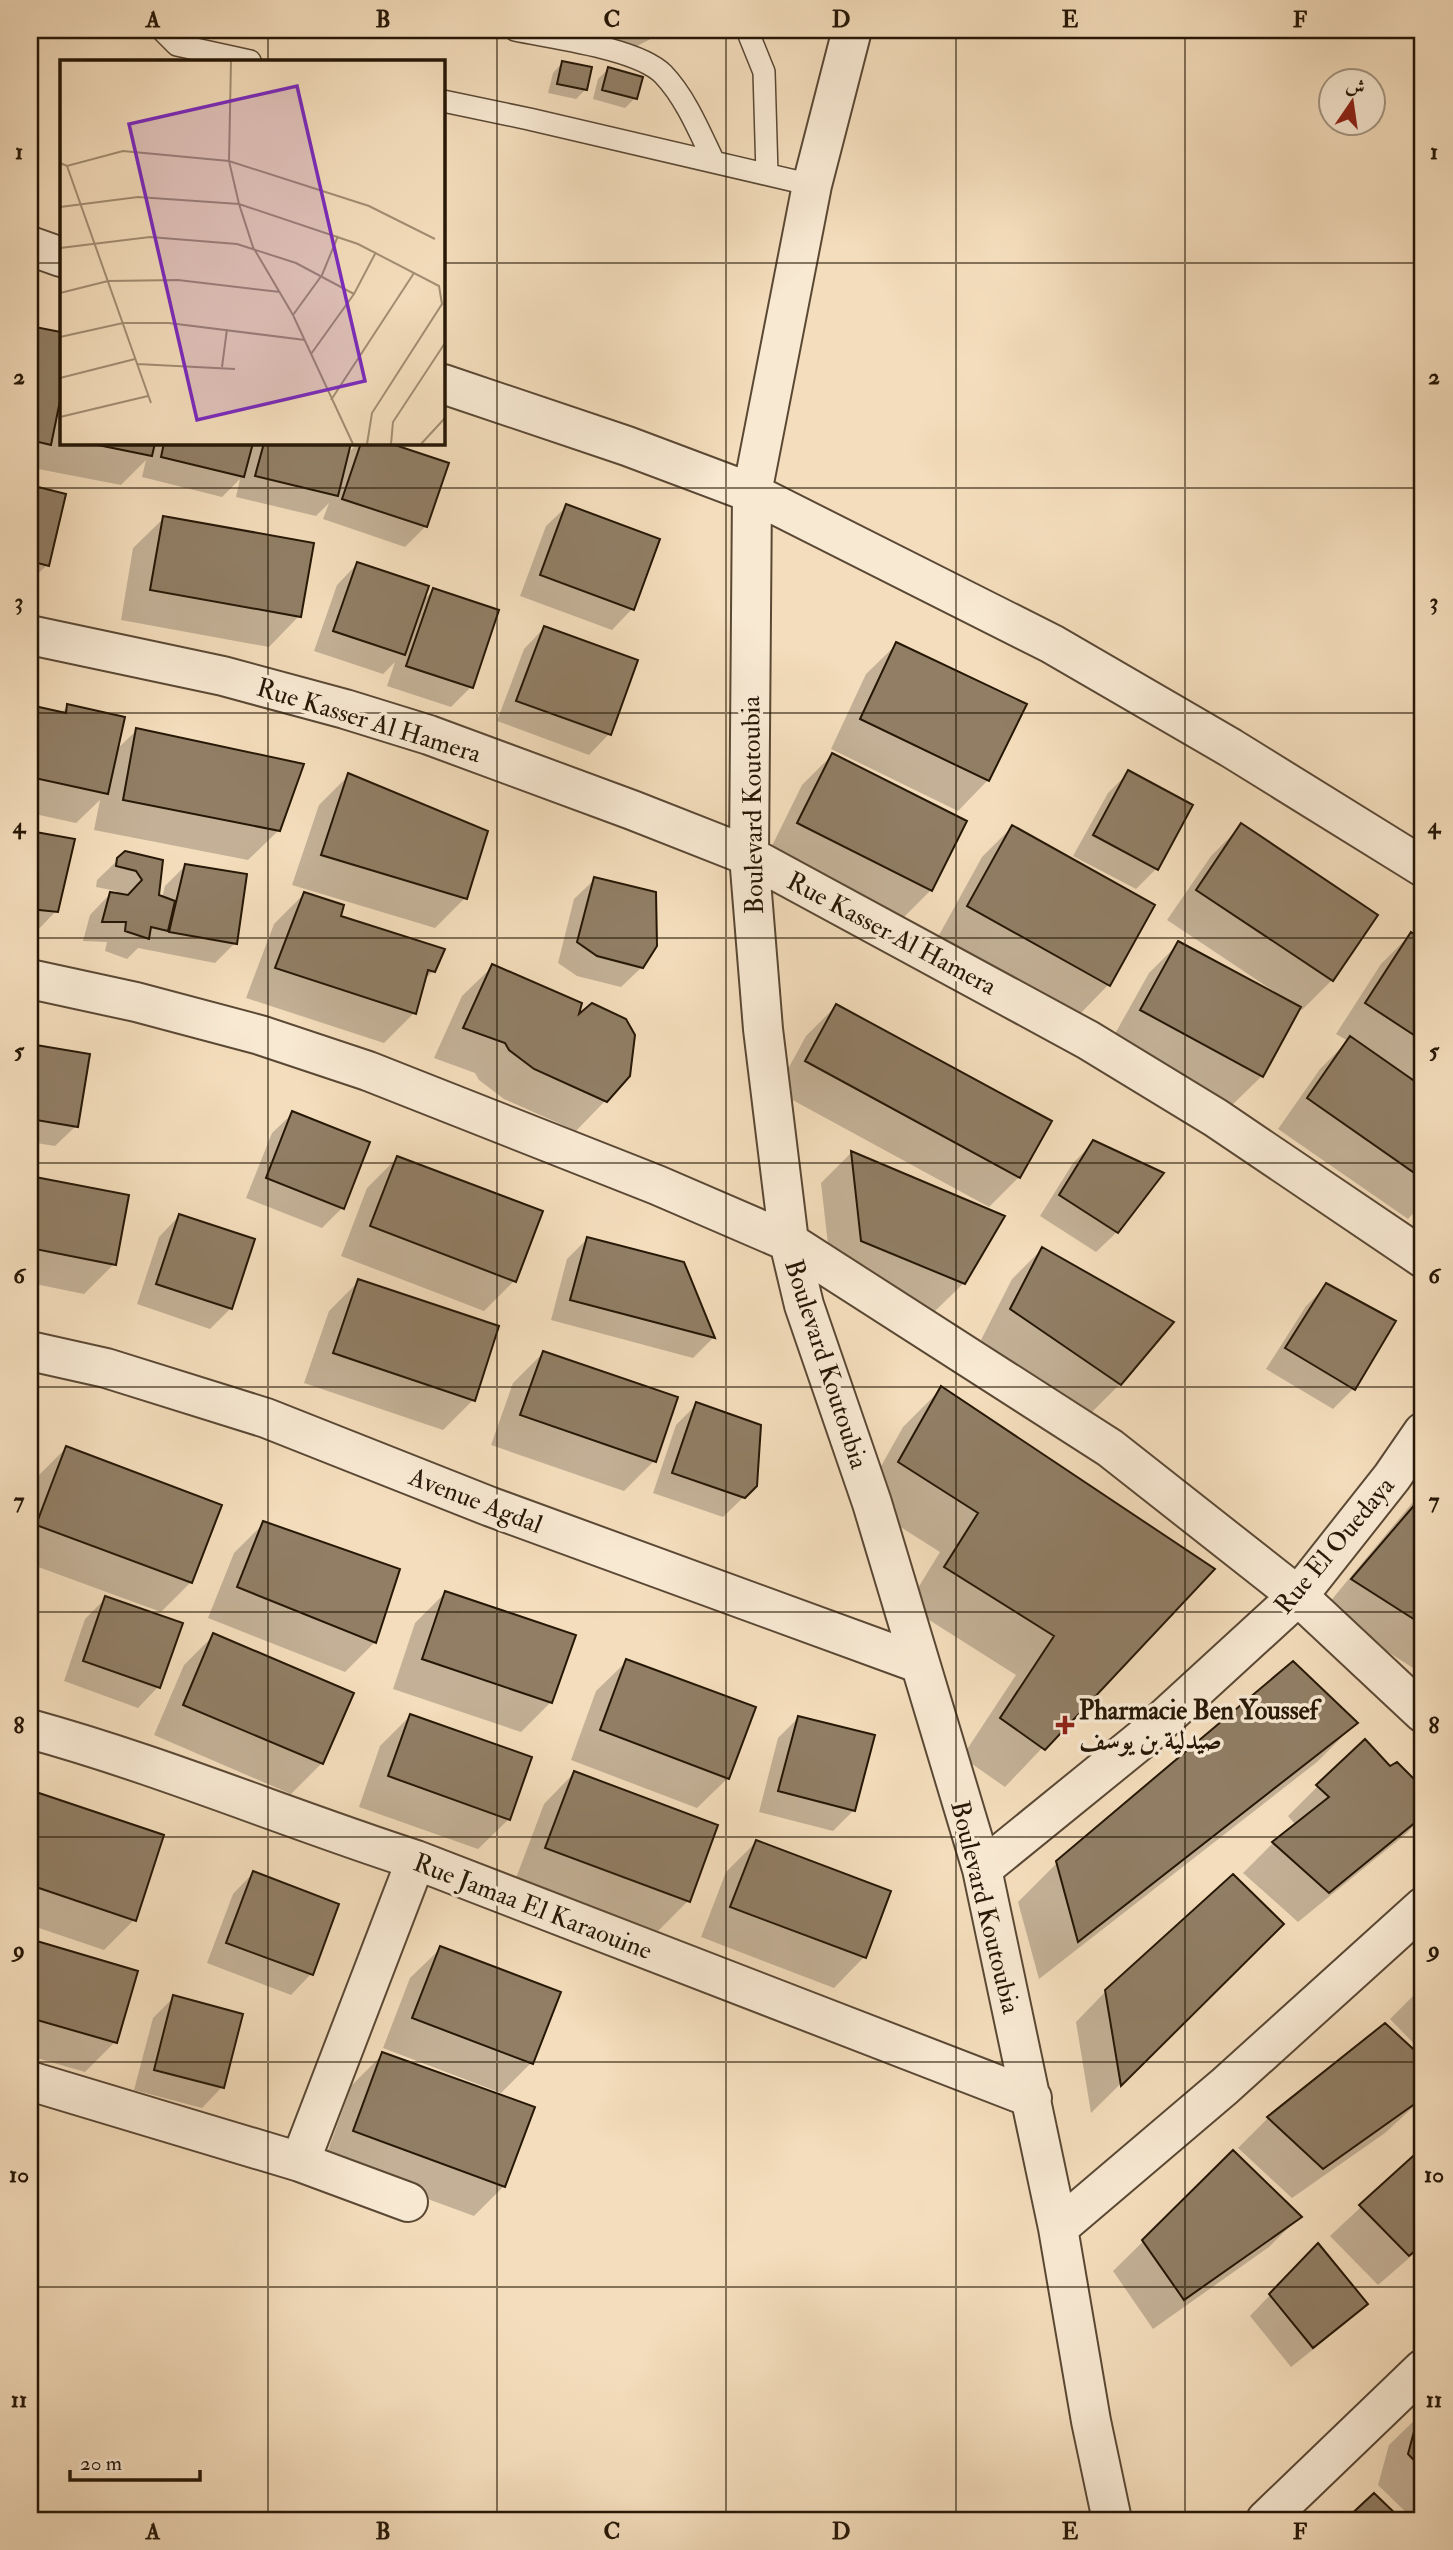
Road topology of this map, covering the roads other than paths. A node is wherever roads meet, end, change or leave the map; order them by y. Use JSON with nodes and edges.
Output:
{"nodes":[{"id":1,"x":162,"y":30,"type":"edge"},
{"id":2,"x":515,"y":30,"type":"edge"},
{"id":3,"x":609,"y":30,"type":"edge"},
{"id":4,"x":747,"y":30,"type":"edge"},
{"id":5,"x":852,"y":30,"type":"edge"},
{"id":6,"x":619,"y":52,"type":"junction"},
{"id":7,"x":245,"y":60,"type":"edge"},
{"id":8,"x":444,"y":101,"type":"edge"},
{"id":9,"x":715,"y":162,"type":"junction"},
{"id":10,"x":767,"y":174,"type":"junction"},
{"id":11,"x":812,"y":185,"type":"junction"},
{"id":12,"x":30,"y":246,"type":"edge"},
{"id":13,"x":60,"y":257,"type":"edge"},
{"id":14,"x":444,"y":384,"type":"edge"},
{"id":15,"x":752,"y":493,"type":"junction"},
{"id":16,"x":30,"y":635,"type":"edge"},
{"id":17,"x":749,"y":856,"type":"junction"},
{"id":18,"x":1423,"y":867,"type":"edge"},
{"id":19,"x":30,"y":978,"type":"edge"},
{"id":20,"x":789,"y":1242,"type":"junction"},
{"id":21,"x":1423,"y":1258,"type":"edge"},
{"id":22,"x":30,"y":1351,"type":"edge"},
{"id":23,"x":1423,"y":1432,"type":"edge"},
{"id":24,"x":1298,"y":1596,"type":"junction"},
{"id":25,"x":918,"y":1663,"type":"junction"},
{"id":26,"x":1423,"y":1713,"type":"edge"},
{"id":27,"x":30,"y":1729,"type":"edge"},
{"id":28,"x":416,"y":1860,"type":"junction"},
{"id":29,"x":982,"y":1869,"type":"junction"},
{"id":30,"x":1423,"y":1906,"type":"edge"},
{"id":31,"x":30,"y":2081,"type":"edge"},
{"id":32,"x":1032,"y":2098,"type":"junction"},
{"id":33,"x":300,"y":2162,"type":"junction"},
{"id":34,"x":408,"y":2202,"type":"dead end"},
{"id":35,"x":1058,"y":2228,"type":"junction"},
{"id":36,"x":1423,"y":2369,"type":"edge"},
{"id":37,"x":1112,"y":2520,"type":"edge"},
{"id":38,"x":1266,"y":2520,"type":"edge"}],
"edges":[{"from":1,"to":7,"type":"lane"},
{"from":2,"to":6,"type":"lane"},
{"from":3,"to":6,"type":"lane"},
{"from":4,"to":10,"type":"lane"},
{"from":5,"to":11,"type":"street","name":"Boulevard Koutoubia"},
{"from":6,"to":9,"type":"lane"},
{"from":8,"to":9,"type":"lane"},
{"from":9,"to":10,"type":"lane"},
{"from":10,"to":11,"type":"lane"},
{"from":11,"to":15,"type":"street","name":"Boulevard Koutoubia"},
{"from":12,"to":13,"type":"street"},
{"from":14,"to":15,"type":"street"},
{"from":15,"to":17,"type":"street","name":"Boulevard Koutoubia"},
{"from":15,"to":18,"type":"street"},
{"from":16,"to":17,"type":"street","name":"Rue Kasser Al Hamera"},
{"from":17,"to":20,"type":"street","name":"Boulevard Koutoubia"},
{"from":17,"to":21,"type":"street","name":"Rue Kasser Al Hamera"},
{"from":19,"to":20,"type":"street"},
{"from":20,"to":24,"type":"street"},
{"from":20,"to":25,"type":"street","name":"Boulevard Koutoubia"},
{"from":22,"to":25,"type":"street","name":"Avenue Agdal"},
{"from":23,"to":24,"type":"street","name":"Rue El Ouedaya"},
{"from":24,"to":26,"type":"street"},
{"from":24,"to":29,"type":"street","name":"Rue El Ouedaya"},
{"from":25,"to":29,"type":"street","name":"Boulevard Koutoubia"},
{"from":27,"to":28,"type":"street","name":"Rue Jamaa El Karaouine"},
{"from":28,"to":32,"type":"street","name":"Rue Jamaa El Karaouine"},
{"from":28,"to":33,"type":"street"},
{"from":29,"to":32,"type":"street","name":"Boulevard Koutoubia"},
{"from":30,"to":35,"type":"street"},
{"from":31,"to":33,"type":"street"},
{"from":32,"to":35,"type":"street","name":"Boulevard Koutoubia"},
{"from":33,"to":34,"type":"street"},
{"from":35,"to":37,"type":"street","name":"Boulevard Koutoubia"},
{"from":36,"to":38,"type":"street"}]}
